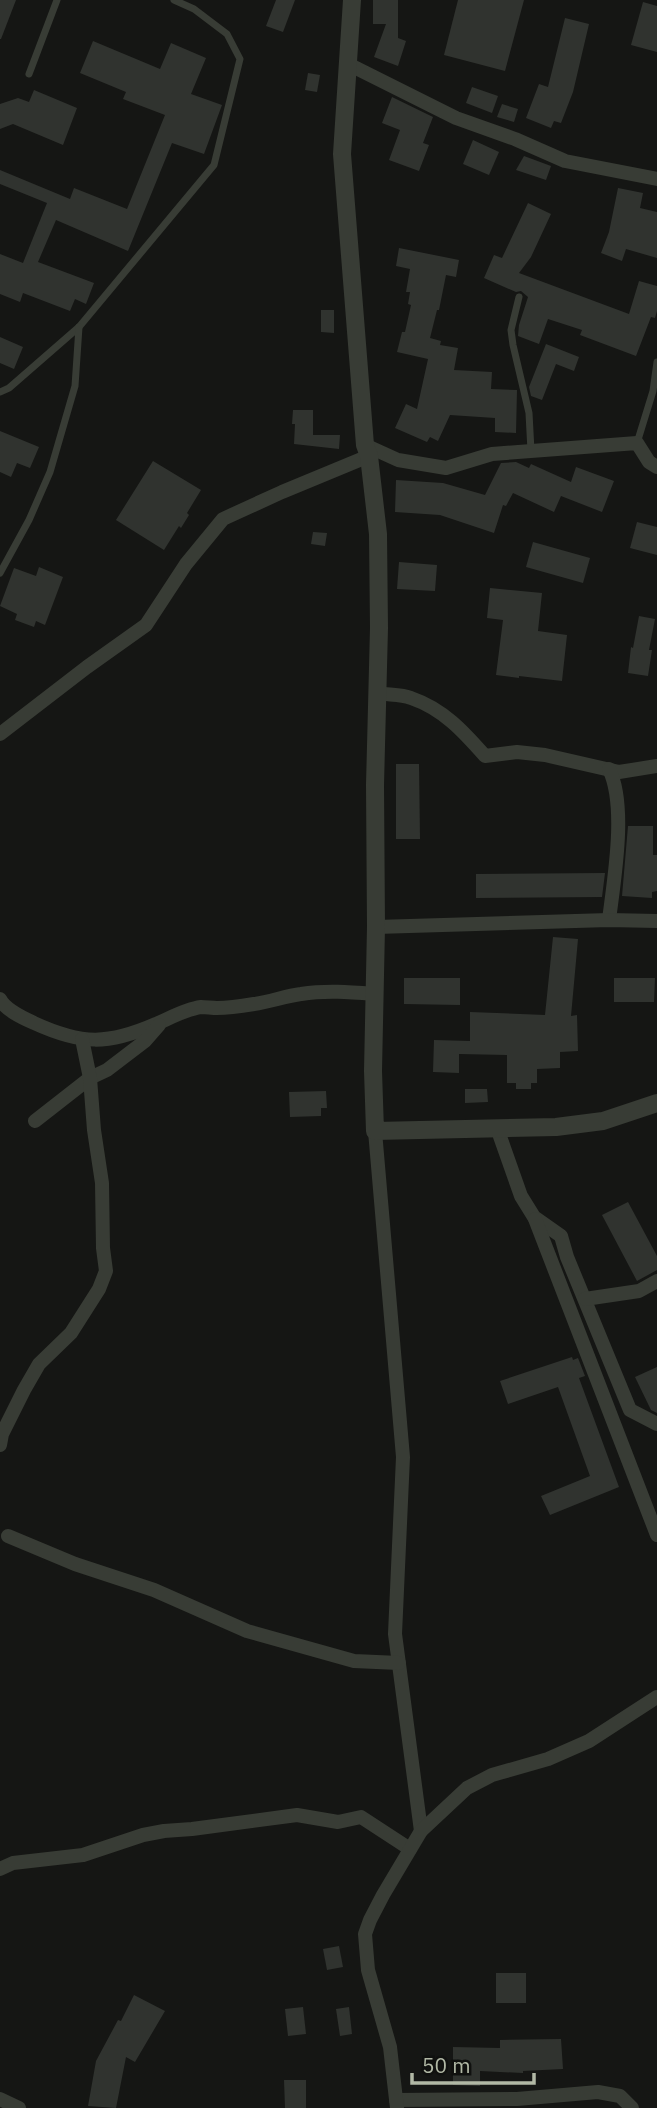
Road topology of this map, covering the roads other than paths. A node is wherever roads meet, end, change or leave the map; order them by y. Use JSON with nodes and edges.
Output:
{"nodes":[{"id":1,"x":57,"y":0,"type":"edge"},
{"id":2,"x":174,"y":0,"type":"edge"},
{"id":3,"x":352,"y":0,"type":"edge"},
{"id":4,"x":348,"y":64,"type":"junction"},
{"id":5,"x":29,"y":74,"type":"dead end"},
{"id":6,"x":657,"y":179,"type":"edge"},
{"id":7,"x":519,"y":298,"type":"dead end"},
{"id":8,"x":79,"y":327,"type":"junction"},
{"id":9,"x":657,"y":362,"type":"edge"},
{"id":10,"x":0,"y":392,"type":"edge"},
{"id":11,"x":637,"y":443,"type":"junction"},
{"id":12,"x":367,"y":451,"type":"junction"},
{"id":13,"x":531,"y":451,"type":"junction"},
{"id":14,"x":657,"y":467,"type":"edge"},
{"id":15,"x":0,"y":573,"type":"edge"},
{"id":16,"x":378,"y":693,"type":"junction"},
{"id":17,"x":0,"y":734,"type":"edge"},
{"id":18,"x":657,"y":766,"type":"edge"},
{"id":19,"x":608,"y":769,"type":"junction"},
{"id":20,"x":610,"y":920,"type":"junction"},
{"id":21,"x":657,"y":921,"type":"edge"},
{"id":22,"x":376,"y":927,"type":"junction"},
{"id":23,"x":375,"y":995,"type":"junction"},
{"id":24,"x":0,"y":999,"type":"edge"},
{"id":25,"x":162,"y":1021,"type":"junction"},
{"id":26,"x":82,"y":1040,"type":"junction"},
{"id":27,"x":90,"y":1078,"type":"junction"},
{"id":28,"x":657,"y":1103,"type":"edge"},
{"id":29,"x":35,"y":1121,"type":"dead end"},
{"id":30,"x":497,"y":1128,"type":"junction"},
{"id":31,"x":375,"y":1131,"type":"junction"},
{"id":32,"x":534,"y":1217,"type":"junction"},
{"id":33,"x":657,"y":1282,"type":"edge"},
{"id":34,"x":585,"y":1299,"type":"junction"},
{"id":35,"x":657,"y":1424,"type":"edge"},
{"id":36,"x":0,"y":1446,"type":"edge"},
{"id":37,"x":657,"y":1535,"type":"edge"},
{"id":38,"x":8,"y":1536,"type":"dead end"},
{"id":39,"x":399,"y":1663,"type":"junction"},
{"id":40,"x":657,"y":1697,"type":"edge"},
{"id":41,"x":421,"y":1832,"type":"junction"},
{"id":42,"x":410,"y":1849,"type":"junction"},
{"id":43,"x":0,"y":1869,"type":"edge"},
{"id":44,"x":0,"y":2099,"type":"edge"},
{"id":45,"x":396,"y":2104,"type":"edge"},
{"id":46,"x":19,"y":2108,"type":"edge"},
{"id":47,"x":632,"y":2108,"type":"edge"}],
"edges":[{"from":1,"to":5,"type":"lane"},
{"from":2,"to":8,"type":"lane"},
{"from":3,"to":4,"type":"street"},
{"from":4,"to":6,"type":"street"},
{"from":4,"to":12,"type":"street"},
{"from":7,"to":13,"type":"lane"},
{"from":8,"to":10,"type":"lane"},
{"from":8,"to":15,"type":"lane"},
{"from":9,"to":11,"type":"lane"},
{"from":11,"to":13,"type":"street"},
{"from":11,"to":14,"type":"street"},
{"from":12,"to":13,"type":"street"},
{"from":12,"to":16,"type":"street"},
{"from":12,"to":17,"type":"street"},
{"from":16,"to":19,"type":"street"},
{"from":16,"to":22,"type":"street"},
{"from":18,"to":19,"type":"street"},
{"from":19,"to":20,"type":"street"},
{"from":20,"to":21,"type":"street"},
{"from":20,"to":22,"type":"street"},
{"from":22,"to":23,"type":"street"},
{"from":23,"to":25,"type":"street"},
{"from":23,"to":31,"type":"street"},
{"from":24,"to":26,"type":"street"},
{"from":25,"to":26,"type":"street"},
{"from":25,"to":27,"type":"street"},
{"from":26,"to":27,"type":"street"},
{"from":27,"to":29,"type":"street"},
{"from":27,"to":36,"type":"street"},
{"from":28,"to":30,"type":"street"},
{"from":30,"to":31,"type":"street"},
{"from":30,"to":32,"type":"street"},
{"from":31,"to":39,"type":"street"},
{"from":32,"to":34,"type":"street"},
{"from":32,"to":37,"type":"street"},
{"from":33,"to":34,"type":"street"},
{"from":34,"to":35,"type":"street"},
{"from":38,"to":39,"type":"street"},
{"from":39,"to":41,"type":"street"},
{"from":40,"to":41,"type":"street"},
{"from":41,"to":42,"type":"street"},
{"from":42,"to":43,"type":"street"},
{"from":42,"to":45,"type":"street"},
{"from":44,"to":46,"type":"street"},
{"from":45,"to":47,"type":"street"}]}
